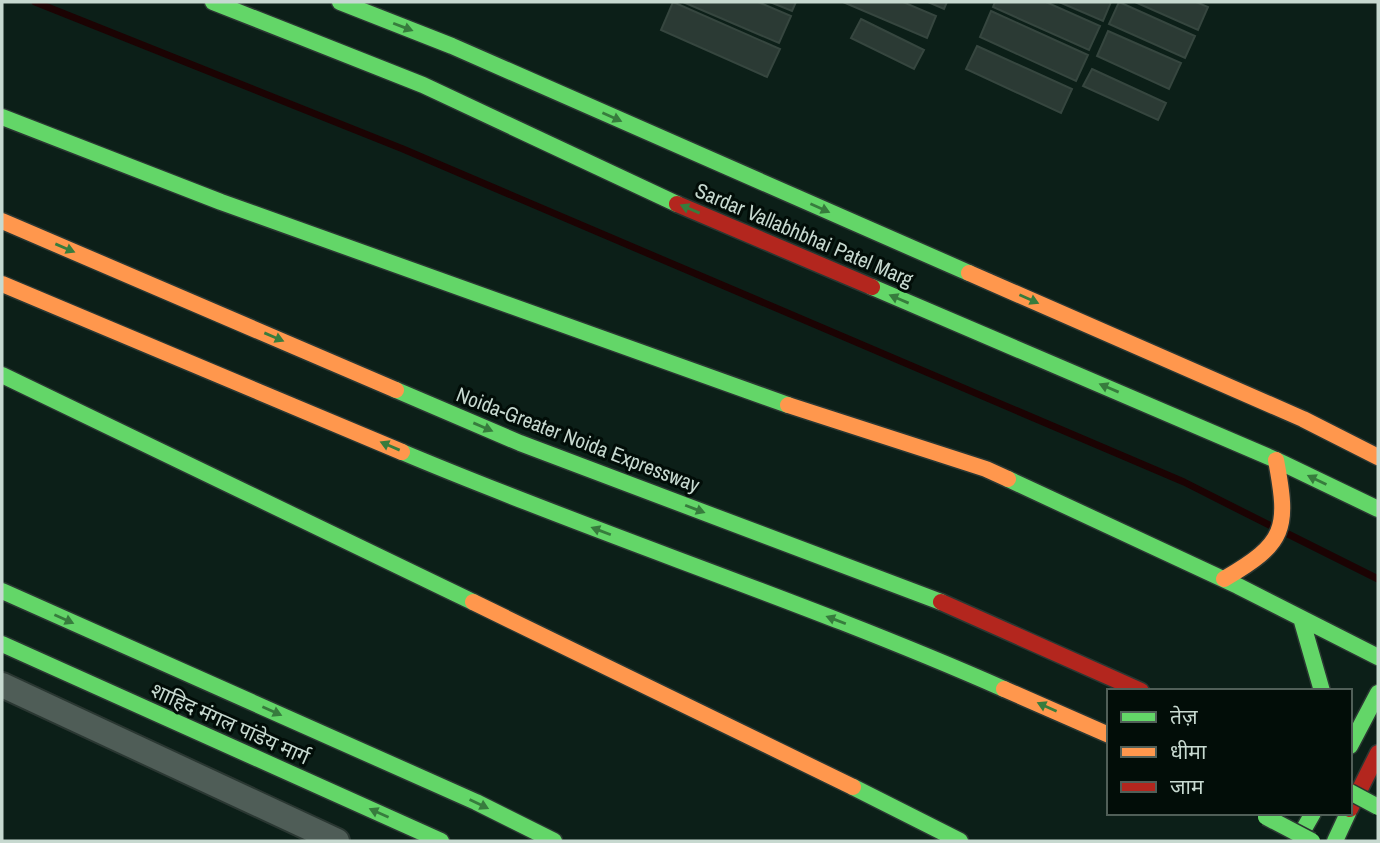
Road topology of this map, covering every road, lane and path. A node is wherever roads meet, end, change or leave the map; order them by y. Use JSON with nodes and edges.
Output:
{"nodes":[{"id":1,"x":213,"y":2,"type":"edge"},
{"id":2,"x":340,"y":2,"type":"edge"},
{"id":3,"x":2,"y":117,"type":"edge"},
{"id":4,"x":2,"y":221,"type":"edge"},
{"id":5,"x":2,"y":284,"type":"edge"},
{"id":6,"x":2,"y":375,"type":"edge"},
{"id":7,"x":1378,"y":457,"type":"edge"},
{"id":8,"x":1276,"y":460,"type":"junction"},
{"id":9,"x":1378,"y":509,"type":"edge"},
{"id":10,"x":1224,"y":579,"type":"junction"},
{"id":11,"x":2,"y":591,"type":"edge"},
{"id":12,"x":1301,"y":618,"type":"junction"},
{"id":13,"x":2,"y":645,"type":"edge"},
{"id":14,"x":1378,"y":657,"type":"edge"},
{"id":15,"x":2,"y":685,"type":"edge"},
{"id":16,"x":1136,"y":689,"type":"edge"},
{"id":17,"x":1321,"y":689,"type":"edge"},
{"id":18,"x":1378,"y":693,"type":"edge"},
{"id":19,"x":1107,"y":734,"type":"edge"},
{"id":20,"x":1352,"y":742,"type":"edge"},
{"id":21,"x":1378,"y":753,"type":"edge"},
{"id":22,"x":1371,"y":777,"type":"edge"},
{"id":23,"x":1352,"y":793,"type":"edge"},
{"id":24,"x":1352,"y":806,"type":"edge"},
{"id":25,"x":1378,"y":807,"type":"edge"},
{"id":26,"x":1262,"y":815,"type":"edge"},
{"id":27,"x":1312,"y":815,"type":"edge"},
{"id":28,"x":1347,"y":815,"type":"edge"},
{"id":29,"x":337,"y":841,"type":"edge"},
{"id":30,"x":441,"y":841,"type":"edge"},
{"id":31,"x":554,"y":841,"type":"edge"},
{"id":32,"x":960,"y":841,"type":"edge"},
{"id":33,"x":1297,"y":841,"type":"edge"},
{"id":34,"x":1312,"y":841,"type":"edge"},
{"id":35,"x":1335,"y":841,"type":"edge"}],
"edges":[{"from":8,"to":1,"type":"main road","name":"Sardar Vallabhbhai Patel Marg","one_way":true},
{"from":2,"to":7,"type":"main road","name":"Sardar Vallabhbhai Patel Marg","one_way":true},
{"from":3,"to":10,"type":"main road"},
{"from":4,"to":16,"type":"main road","name":"Noida-Greater Noida Expressway","one_way":true},
{"from":19,"to":5,"type":"main road","one_way":true},
{"from":6,"to":32,"type":"main road"},
{"from":9,"to":8,"type":"main road","name":"Sardar Vallabhbhai Patel Marg","one_way":true},
{"from":8,"to":10,"type":"main road"},
{"from":10,"to":12,"type":"main road"},
{"from":11,"to":31,"type":"main road","one_way":true},
{"from":12,"to":14,"type":"main road"},
{"from":12,"to":17,"type":"main road"},
{"from":30,"to":13,"type":"main road","name":"शाहिद मंगल पांडेय मार्ग","one_way":true},
{"from":15,"to":29,"type":"street"},
{"from":18,"to":20,"type":"main road"},
{"from":21,"to":22,"type":"main road"},
{"from":22,"to":24,"type":"main road"},
{"from":23,"to":25,"type":"main road","bridge":true},
{"from":26,"to":34,"type":"main road","bridge":true},
{"from":27,"to":33,"type":"main road"},
{"from":28,"to":35,"type":"main road"}]}
